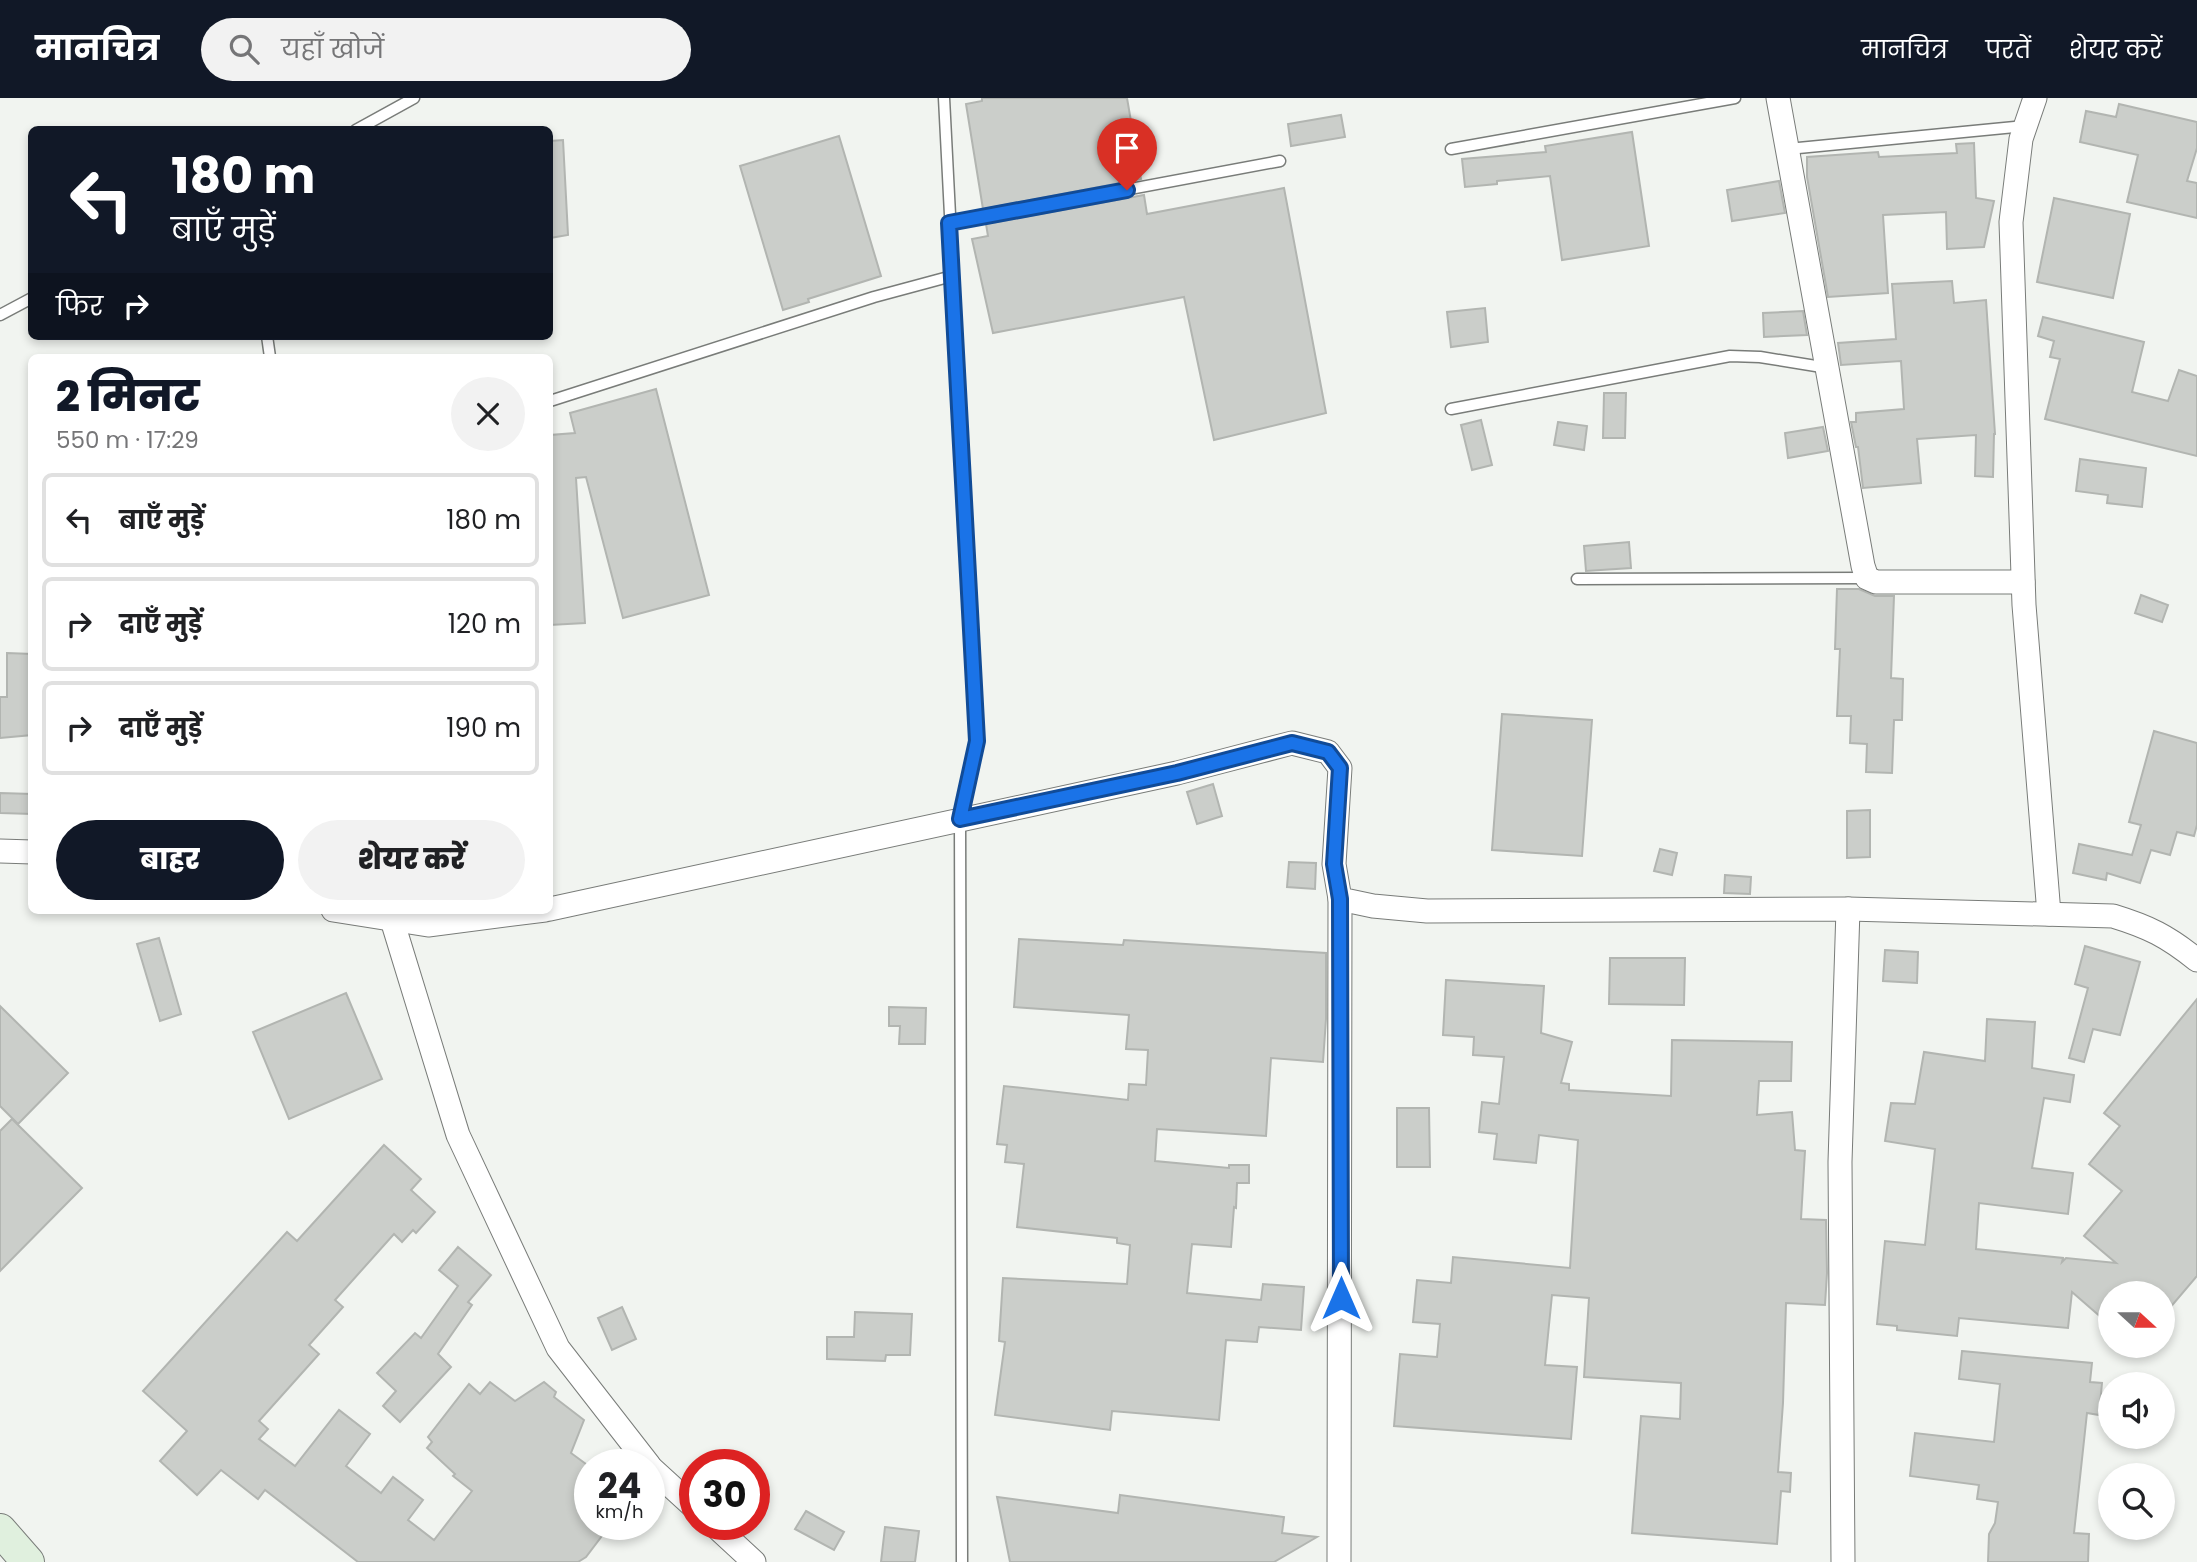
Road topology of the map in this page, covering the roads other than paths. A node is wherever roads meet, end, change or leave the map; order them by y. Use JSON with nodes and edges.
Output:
{"nodes":[{"id":1,"x":414,"y":98,"type":"edge"},
{"id":2,"x":944,"y":98,"type":"edge"},
{"id":3,"x":1735,"y":98,"type":"edge"},
{"id":4,"x":1778,"y":98,"type":"edge"},
{"id":5,"x":2035,"y":98,"type":"edge"},
{"id":6,"x":363,"y":126,"type":"edge"},
{"id":7,"x":2026,"y":126,"type":"junction"},
{"id":8,"x":1451,"y":149,"type":"dead end"},
{"id":9,"x":1788,"y":149,"type":"junction"},
{"id":10,"x":1280,"y":161,"type":"dead end"},
{"id":11,"x":949,"y":223,"type":"junction"},
{"id":12,"x":952,"y":276,"type":"junction"},
{"id":13,"x":28,"y":300,"type":"edge"},
{"id":14,"x":0,"y":314,"type":"edge"},
{"id":15,"x":1828,"y":368,"type":"junction"},
{"id":16,"x":553,"y":400,"type":"edge"},
{"id":17,"x":1451,"y":409,"type":"dead end"},
{"id":18,"x":1867,"y":578,"type":"junction"},
{"id":19,"x":1577,"y":579,"type":"dead end"},
{"id":20,"x":2023,"y":582,"type":"junction"},
{"id":21,"x":960,"y":819,"type":"junction"},
{"id":22,"x":0,"y":851,"type":"edge"},
{"id":23,"x":28,"y":852,"type":"edge"},
{"id":24,"x":1340,"y":899,"type":"junction"},
{"id":25,"x":553,"y":909,"type":"edge"},
{"id":26,"x":1848,"y":909,"type":"junction"},
{"id":27,"x":357,"y":914,"type":"edge"},
{"id":28,"x":515,"y":914,"type":"edge"},
{"id":29,"x":2049,"y":914,"type":"junction"},
{"id":30,"x":392,"y":920,"type":"junction"},
{"id":31,"x":2197,"y":960,"type":"edge"},
{"id":32,"x":637,"y":1449,"type":"edge"},
{"id":33,"x":665,"y":1480,"type":"edge"},
{"id":34,"x":679,"y":1493,"type":"edge"},
{"id":35,"x":0,"y":1530,"type":"edge"},
{"id":36,"x":730,"y":1540,"type":"edge"},
{"id":37,"x":28,"y":1562,"type":"edge"},
{"id":38,"x":754,"y":1562,"type":"edge"},
{"id":39,"x":962,"y":1562,"type":"edge"},
{"id":40,"x":1339,"y":1562,"type":"edge"},
{"id":41,"x":1843,"y":1562,"type":"edge"}],
"edges":[{"from":1,"to":6,"type":"lane"},
{"from":2,"to":11,"type":"lane"},
{"from":3,"to":8,"type":"lane"},
{"from":4,"to":9,"type":"street"},
{"from":5,"to":7,"type":"street"},
{"from":7,"to":9,"type":"lane"},
{"from":7,"to":20,"type":"street"},
{"from":9,"to":15,"type":"street"},
{"from":10,"to":11,"type":"lane"},
{"from":11,"to":12,"type":"lane"},
{"from":12,"to":16,"type":"lane"},
{"from":12,"to":21,"type":"lane"},
{"from":13,"to":14,"type":"lane"},
{"from":15,"to":17,"type":"lane"},
{"from":15,"to":18,"type":"street"},
{"from":18,"to":19,"type":"lane"},
{"from":18,"to":20,"type":"street"},
{"from":20,"to":29,"type":"street"},
{"from":21,"to":24,"type":"street"},
{"from":21,"to":25,"type":"street"},
{"from":21,"to":39,"type":"lane"},
{"from":22,"to":23,"type":"street"},
{"from":24,"to":26,"type":"street"},
{"from":24,"to":40,"type":"street"},
{"from":26,"to":29,"type":"street"},
{"from":26,"to":41,"type":"street"},
{"from":27,"to":30,"type":"street"},
{"from":28,"to":30,"type":"street"},
{"from":29,"to":31,"type":"street"},
{"from":30,"to":32,"type":"street"},
{"from":33,"to":34,"type":"street"},
{"from":35,"to":37,"type":"main road"},
{"from":36,"to":38,"type":"street"}]}
